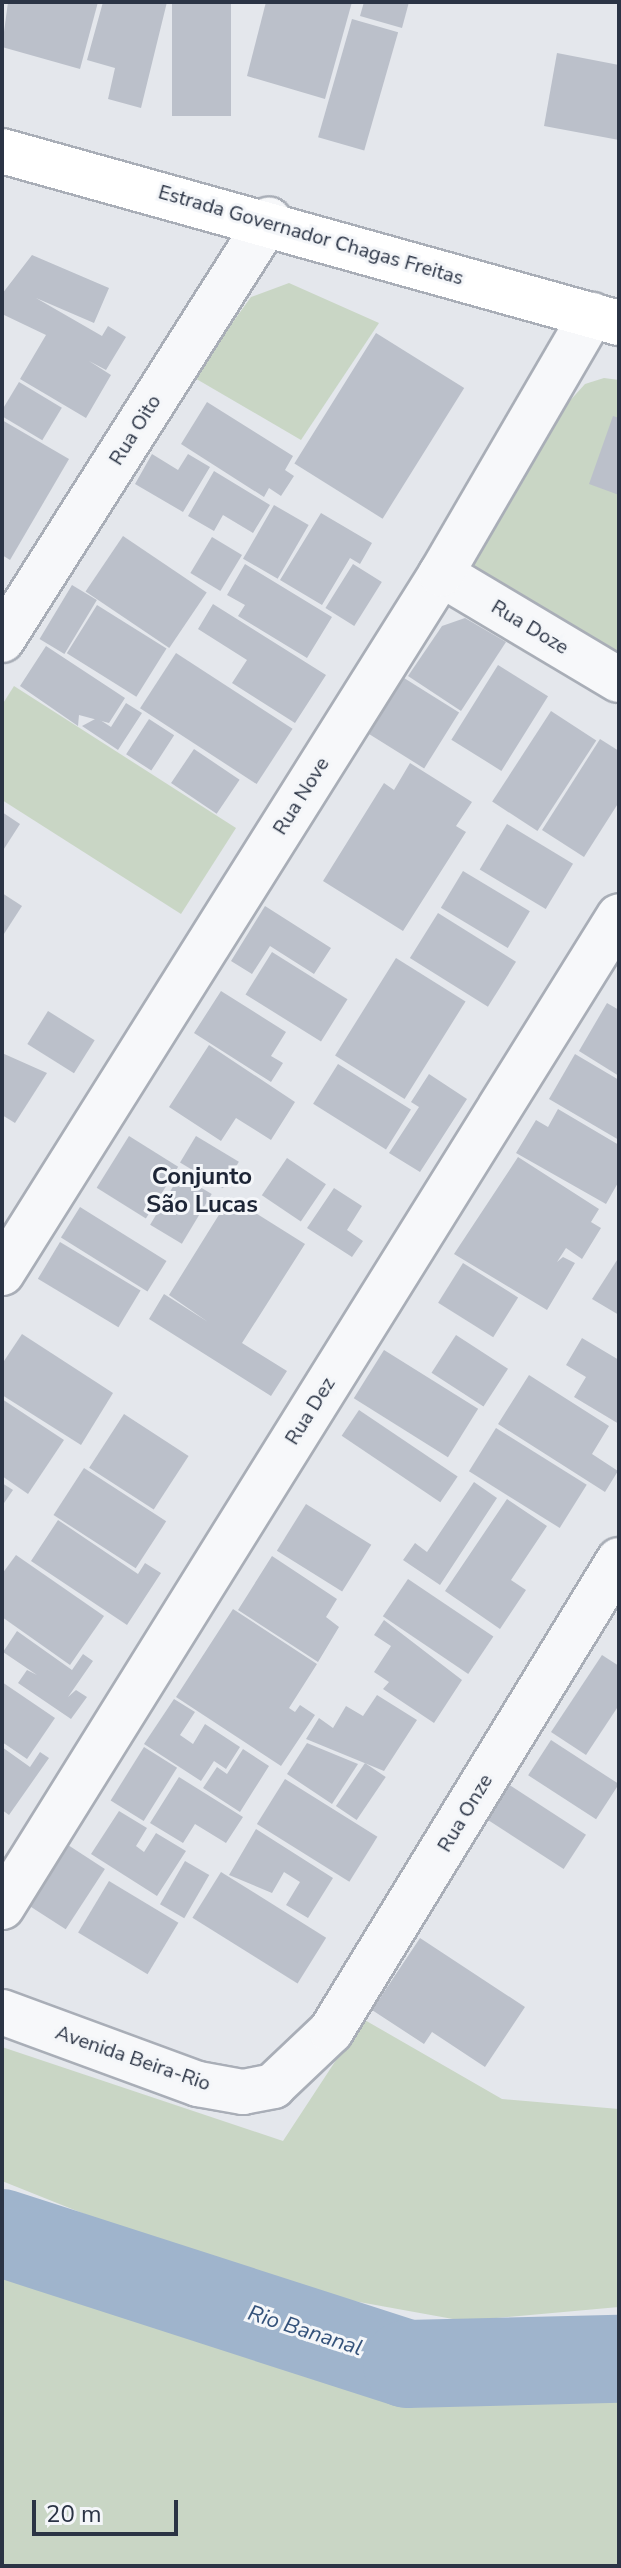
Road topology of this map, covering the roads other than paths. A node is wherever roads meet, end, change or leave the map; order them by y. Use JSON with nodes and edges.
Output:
{"nodes":[{"id":1,"x":2,"y":151,"type":"edge"},
{"id":2,"x":269,"y":220,"type":"junction"},
{"id":3,"x":605,"y":319,"type":"edge"},
{"id":4,"x":441,"y":574,"type":"junction"},
{"id":5,"x":2,"y":640,"type":"edge"},
{"id":6,"x":619,"y":680,"type":"edge"},
{"id":7,"x":619,"y":916,"type":"edge"},
{"id":8,"x":2,"y":1273,"type":"edge"},
{"id":9,"x":619,"y":1560,"type":"edge"},
{"id":10,"x":2,"y":1907,"type":"edge"},
{"id":11,"x":2,"y":2012,"type":"edge"},
{"id":12,"x":304,"y":2061,"type":"joint"}],
"edges":[{"from":1,"to":2,"type":"main road","name":"Estrada Governador Chagas Freitas"},
{"from":2,"to":3,"type":"main road","name":"Estrada Governador Chagas Freitas"},
{"from":2,"to":5,"type":"street","name":"Rua Oito"},
{"from":3,"to":4,"type":"street","name":"Rua Nove"},
{"from":4,"to":6,"type":"street","name":"Rua Doze"},
{"from":4,"to":8,"type":"street","name":"Rua Nove"},
{"from":7,"to":10,"type":"street","name":"Rua Dez"},
{"from":9,"to":12,"type":"street","name":"Rua Onze"},
{"from":11,"to":12,"type":"street","name":"Avenida Beira-Rio"}]}
